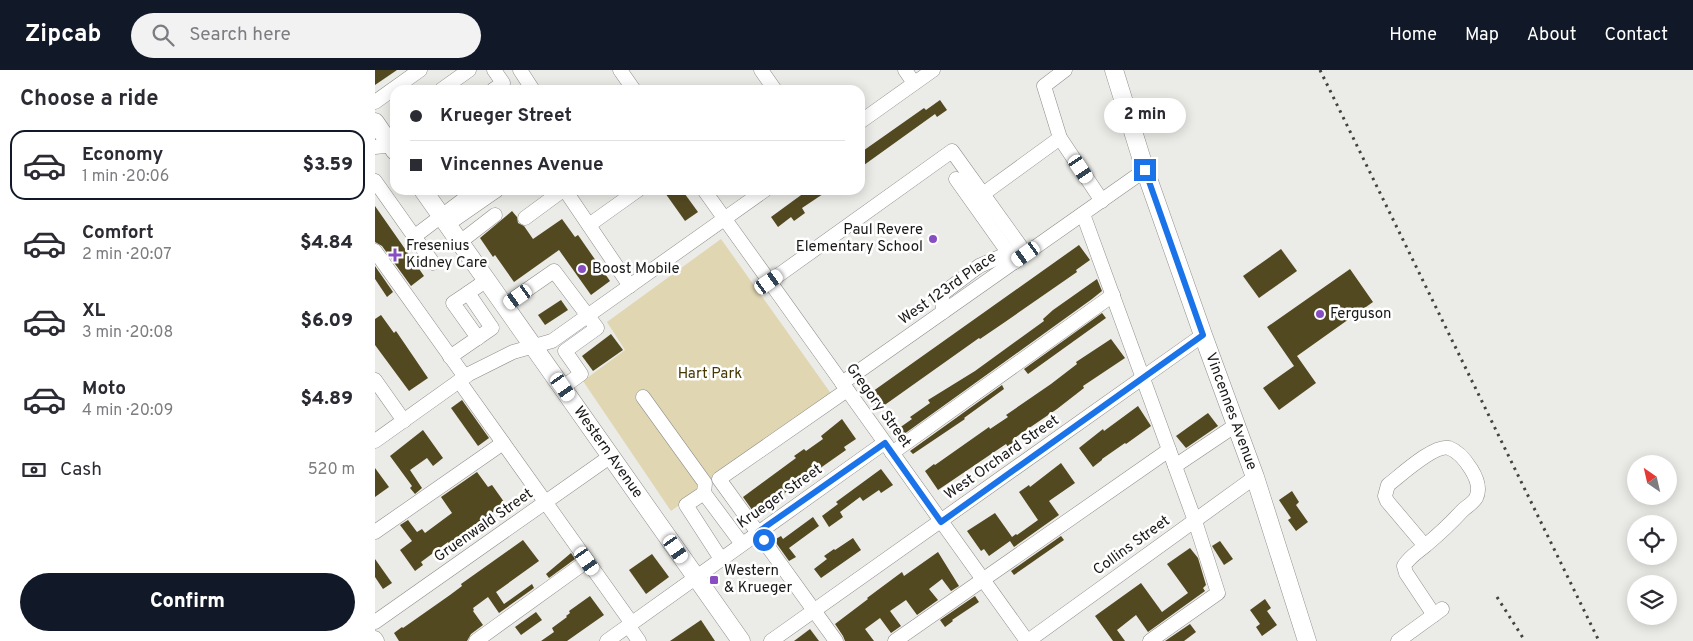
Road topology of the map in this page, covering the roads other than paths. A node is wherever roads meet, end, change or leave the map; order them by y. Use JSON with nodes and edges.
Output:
{"nodes":[{"id":1,"x":420,"y":70,"type":"edge"},
{"id":2,"x":469,"y":70,"type":"edge"},
{"id":3,"x":494,"y":70,"type":"edge"},
{"id":4,"x":520,"y":70,"type":"edge"},
{"id":5,"x":620,"y":70,"type":"edge"},
{"id":6,"x":761,"y":70,"type":"edge"},
{"id":7,"x":905,"y":70,"type":"edge"},
{"id":8,"x":933,"y":70,"type":"edge"},
{"id":9,"x":1065,"y":70,"type":"edge"},
{"id":10,"x":1114,"y":70,"type":"edge"},
{"id":11,"x":914,"y":83,"type":"junction"},
{"id":12,"x":399,"y":85,"type":"edge"},
{"id":13,"x":448,"y":85,"type":"edge"},
{"id":14,"x":499,"y":85,"type":"edge"},
{"id":15,"x":530,"y":85,"type":"edge"},
{"id":16,"x":630,"y":85,"type":"edge"},
{"id":17,"x":772,"y":85,"type":"edge"},
{"id":18,"x":390,"y":91,"type":"edge"},
{"id":19,"x":375,"y":102,"type":"edge"},
{"id":20,"x":865,"y":118,"type":"edge"},
{"id":21,"x":375,"y":122,"type":"edge"},
{"id":22,"x":1060,"y":138,"type":"junction"},
{"id":23,"x":389,"y":146,"type":"edge"},
{"id":24,"x":1145,"y":170,"type":"junction"},
{"id":25,"x":956,"y":179,"type":"dead end"},
{"id":26,"x":375,"y":181,"type":"edge"},
{"id":27,"x":983,"y":194,"type":"junction"},
{"id":28,"x":427,"y":195,"type":"edge"},
{"id":29,"x":472,"y":195,"type":"edge"},
{"id":30,"x":488,"y":195,"type":"edge"},
{"id":31,"x":557,"y":195,"type":"edge"},
{"id":32,"x":568,"y":195,"type":"edge"},
{"id":33,"x":631,"y":195,"type":"edge"},
{"id":34,"x":708,"y":195,"type":"edge"},
{"id":35,"x":758,"y":195,"type":"edge"},
{"id":36,"x":1102,"y":201,"type":"junction"},
{"id":37,"x":1083,"y":214,"type":"junction"},
{"id":38,"x":495,"y":216,"type":"dead end"},
{"id":39,"x":525,"y":218,"type":"dead end"},
{"id":40,"x":725,"y":219,"type":"junction"},
{"id":41,"x":445,"y":220,"type":"junction"},
{"id":42,"x":589,"y":225,"type":"junction"},
{"id":43,"x":415,"y":236,"type":"junction"},
{"id":44,"x":460,"y":242,"type":"junction"},
{"id":45,"x":375,"y":252,"type":"edge"},
{"id":46,"x":1017,"y":256,"type":"junction"},
{"id":47,"x":433,"y":263,"type":"dead end"},
{"id":48,"x":487,"y":280,"type":"junction"},
{"id":49,"x":769,"y":282,"type":"junction"},
{"id":50,"x":630,"y":286,"type":"junction"},
{"id":51,"x":1113,"y":295,"type":"junction"},
{"id":52,"x":502,"y":300,"type":"junction"},
{"id":53,"x":473,"y":301,"type":"junction"},
{"id":54,"x":461,"y":315,"type":"junction"},
{"id":55,"x":589,"y":315,"type":"junction"},
{"id":56,"x":1203,"y":335,"type":"junction"},
{"id":57,"x":478,"y":338,"type":"junction"},
{"id":58,"x":534,"y":346,"type":"junction"},
{"id":59,"x":450,"y":357,"type":"junction"},
{"id":60,"x":1143,"y":378,"type":"junction"},
{"id":61,"x":462,"y":379,"type":"junction"},
{"id":62,"x":375,"y":380,"type":"edge"},
{"id":63,"x":563,"y":387,"type":"junction"},
{"id":64,"x":845,"y":387,"type":"junction"},
{"id":65,"x":643,"y":398,"type":"dead end"},
{"id":66,"x":404,"y":420,"type":"junction"},
{"id":67,"x":1236,"y":425,"type":"junction"},
{"id":68,"x":375,"y":441,"type":"edge"},
{"id":69,"x":503,"y":443,"type":"junction"},
{"id":70,"x":888,"y":448,"type":"junction"},
{"id":71,"x":1169,"y":450,"type":"junction"},
{"id":72,"x":611,"y":456,"type":"junction"},
{"id":73,"x":1175,"y":466,"type":"junction"},
{"id":74,"x":1255,"y":477,"type":"junction"},
{"id":75,"x":704,"y":493,"type":"junction"},
{"id":76,"x":545,"y":502,"type":"junction"},
{"id":77,"x":1195,"y":521,"type":"junction"},
{"id":78,"x":941,"y":522,"type":"junction"},
{"id":79,"x":375,"y":532,"type":"edge"},
{"id":80,"x":758,"y":532,"type":"junction"},
{"id":81,"x":741,"y":544,"type":"junction"},
{"id":82,"x":1425,"y":546,"type":"junction"},
{"id":83,"x":721,"y":558,"type":"junction"},
{"id":84,"x":587,"y":561,"type":"junction"},
{"id":85,"x":695,"y":577,"type":"junction"},
{"id":86,"x":982,"y":579,"type":"junction"},
{"id":87,"x":815,"y":610,"type":"junction"},
{"id":88,"x":375,"y":622,"type":"edge"},
{"id":89,"x":630,"y":624,"type":"junction"},
{"id":90,"x":1303,"y":639,"type":"edge"},
{"id":91,"x":476,"y":641,"type":"edge"},
{"id":92,"x":607,"y":641,"type":"edge"},
{"id":93,"x":639,"y":641,"type":"edge"},
{"id":94,"x":741,"y":641,"type":"edge"},
{"id":95,"x":771,"y":641,"type":"edge"},
{"id":96,"x":836,"y":641,"type":"edge"},
{"id":97,"x":895,"y":641,"type":"edge"},
{"id":98,"x":1027,"y":641,"type":"edge"},
{"id":99,"x":1150,"y":641,"type":"edge"},
{"id":100,"x":1398,"y":641,"type":"edge"}],
"edges":[{"from":1,"to":12,"type":"street"},
{"from":2,"to":13,"type":"street"},
{"from":3,"to":14,"type":"street"},
{"from":4,"to":15,"type":"street"},
{"from":5,"to":16,"type":"street"},
{"from":6,"to":17,"type":"street"},
{"from":7,"to":11,"type":"street"},
{"from":8,"to":11,"type":"street"},
{"from":9,"to":22,"type":"street"},
{"from":10,"to":24,"type":"main road","name":"Vincennes Avenue"},
{"from":11,"to":20,"type":"street"},
{"from":18,"to":19,"type":"street"},
{"from":21,"to":23,"type":"main road"},
{"from":22,"to":27,"type":"street"},
{"from":22,"to":36,"type":"street"},
{"from":24,"to":36,"type":"street","name":"West 123rd Place"},
{"from":24,"to":56,"type":"main road","name":"Vincennes Avenue"},
{"from":25,"to":46,"type":"street"},
{"from":26,"to":43,"type":"street"},
{"from":27,"to":46,"type":"street"},
{"from":27,"to":49,"type":"street"},
{"from":28,"to":41,"type":"main road","name":"Western Avenue"},
{"from":29,"to":41,"type":"street"},
{"from":30,"to":41,"type":"street"},
{"from":31,"to":39,"type":"street"},
{"from":32,"to":42,"type":"street"},
{"from":33,"to":42,"type":"street"},
{"from":34,"to":40,"type":"street","name":"Gregory Street"},
{"from":35,"to":40,"type":"street"},
{"from":36,"to":37,"type":"street","name":"West 123rd Place"},
{"from":37,"to":46,"type":"street","name":"West 123rd Place"},
{"from":37,"to":51,"type":"street"},
{"from":38,"to":44,"type":"street"},
{"from":40,"to":49,"type":"street","name":"Gregory Street"},
{"from":40,"to":50,"type":"street"},
{"from":41,"to":43,"type":"street"},
{"from":41,"to":44,"type":"main road","name":"Western Avenue"},
{"from":42,"to":50,"type":"street"},
{"from":43,"to":47,"type":"street"},
{"from":44,"to":48,"type":"main road","name":"Western Avenue"},
{"from":45,"to":59,"type":"street"},
{"from":46,"to":64,"type":"street","name":"West 123rd Place"},
{"from":48,"to":52,"type":"main road","name":"Western Avenue"},
{"from":48,"to":53,"type":"street"},
{"from":49,"to":64,"type":"street","name":"Gregory Street"},
{"from":50,"to":55,"type":"street"},
{"from":51,"to":60,"type":"street"},
{"from":51,"to":70,"type":"street","name":"Krueger Street"},
{"from":52,"to":53,"type":"street"},
{"from":52,"to":55,"type":"street"},
{"from":52,"to":58,"type":"main road","name":"Western Avenue"},
{"from":53,"to":54,"type":"street"},
{"from":53,"to":54,"type":"street"},
{"from":53,"to":57,"type":"street"},
{"from":54,"to":57,"type":"street"},
{"from":55,"to":58,"type":"street"},
{"from":55,"to":63,"type":"street"},
{"from":56,"to":60,"type":"street","name":"West Orchard Street"},
{"from":56,"to":67,"type":"main road","name":"Vincennes Avenue"},
{"from":57,"to":59,"type":"street"},
{"from":58,"to":61,"type":"street"},
{"from":58,"to":63,"type":"main road","name":"Western Avenue"},
{"from":59,"to":61,"type":"street"},
{"from":60,"to":71,"type":"street"},
{"from":60,"to":78,"type":"street","name":"West Orchard Street"},
{"from":61,"to":66,"type":"street"},
{"from":61,"to":69,"type":"street"},
{"from":62,"to":66,"type":"street"},
{"from":63,"to":72,"type":"main road","name":"Western Avenue"},
{"from":64,"to":70,"type":"street","name":"Gregory Street"},
{"from":64,"to":80,"type":"street","name":"West 123rd Place"},
{"from":65,"to":75,"type":"street"},
{"from":66,"to":68,"type":"street"},
{"from":67,"to":73,"type":"street"},
{"from":67,"to":74,"type":"main road","name":"Vincennes Avenue"},
{"from":69,"to":76,"type":"street"},
{"from":69,"to":79,"type":"street"},
{"from":70,"to":78,"type":"street","name":"Gregory Street"},
{"from":70,"to":80,"type":"street","name":"Krueger Street"},
{"from":71,"to":73,"type":"street"},
{"from":71,"to":86,"type":"street"},
{"from":72,"to":76,"type":"street","name":"Gruenwald Street"},
{"from":72,"to":85,"type":"main road","name":"Western Avenue"},
{"from":73,"to":77,"type":"street"},
{"from":74,"to":77,"type":"street","name":"Collins Street"},
{"from":74,"to":90,"type":"main road","name":"Vincennes Avenue"},
{"from":75,"to":81,"type":"street"},
{"from":75,"to":83,"type":"street"},
{"from":76,"to":84,"type":"street"},
{"from":76,"to":88,"type":"street","name":"Gruenwald Street"},
{"from":77,"to":98,"type":"street","name":"Collins Street"},
{"from":77,"to":99,"type":"street"},
{"from":78,"to":86,"type":"street","name":"Gregory Street"},
{"from":78,"to":87,"type":"street","name":"West Orchard Street"},
{"from":80,"to":81,"type":"street","name":"Krueger Street"},
{"from":80,"to":87,"type":"street"},
{"from":81,"to":83,"type":"street","name":"Krueger Street"},
{"from":82,"to":82,"type":"street"},
{"from":82,"to":100,"type":"street"},
{"from":83,"to":85,"type":"street","name":"Krueger Street"},
{"from":84,"to":89,"type":"street"},
{"from":84,"to":91,"type":"street"},
{"from":85,"to":89,"type":"street"},
{"from":85,"to":94,"type":"main road","name":"Western Avenue"},
{"from":86,"to":97,"type":"street"},
{"from":86,"to":98,"type":"street","name":"Gregory Street"},
{"from":87,"to":95,"type":"street","name":"West Orchard Street"},
{"from":87,"to":96,"type":"street"},
{"from":89,"to":92,"type":"street"},
{"from":89,"to":93,"type":"street"}]}
